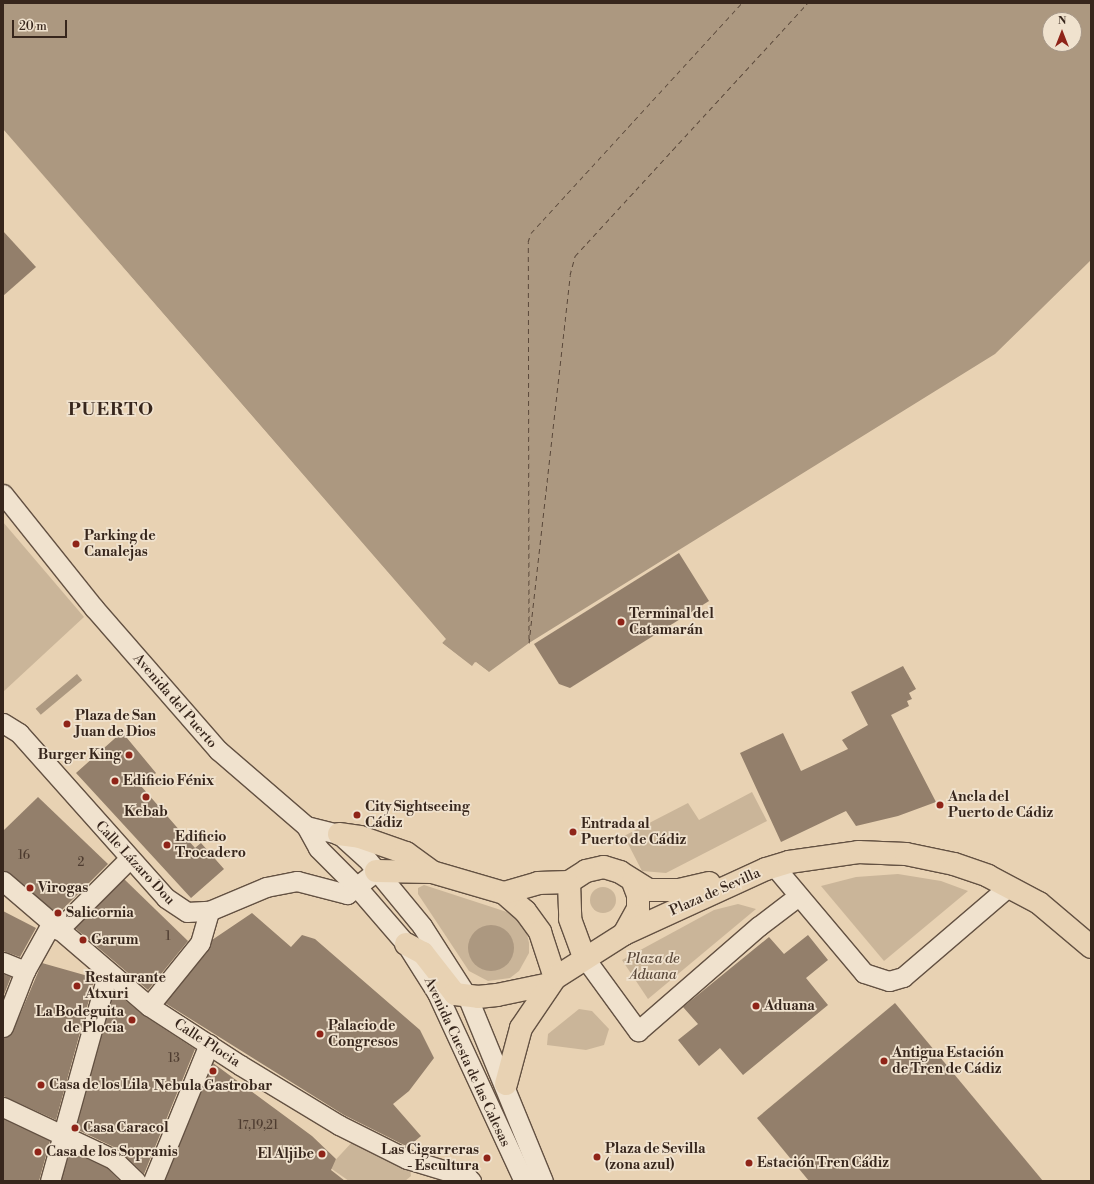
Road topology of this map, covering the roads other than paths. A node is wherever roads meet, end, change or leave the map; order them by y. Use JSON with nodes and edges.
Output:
{"nodes":[{"id":1,"x":3,"y":494,"type":"edge"},
{"id":2,"x":3,"y":723,"type":"edge"},
{"id":3,"x":306,"y":826,"type":"junction"},
{"id":4,"x":339,"y":834,"type":"junction"},
{"id":5,"x":129,"y":859,"type":"junction"},
{"id":6,"x":770,"y":868,"type":"junction"},
{"id":7,"x":376,"y":871,"type":"junction"},
{"id":8,"x":432,"y":872,"type":"junction"},
{"id":9,"x":3,"y":881,"type":"edge"},
{"id":10,"x":569,"y":882,"type":"junction"},
{"id":11,"x":633,"y":882,"type":"junction"},
{"id":12,"x":356,"y":886,"type":"junction"},
{"id":13,"x":1009,"y":886,"type":"junction"},
{"id":14,"x":504,"y":893,"type":"junction"},
{"id":15,"x":797,"y":897,"type":"junction"},
{"id":16,"x":209,"y":911,"type":"junction"},
{"id":17,"x":55,"y":927,"type":"junction"},
{"id":18,"x":624,"y":934,"type":"junction"},
{"id":19,"x":406,"y":944,"type":"junction"},
{"id":20,"x":1091,"y":947,"type":"edge"},
{"id":21,"x":584,"y":957,"type":"junction"},
{"id":22,"x":3,"y":962,"type":"edge"},
{"id":23,"x":25,"y":971,"type":"junction"},
{"id":24,"x":108,"y":972,"type":"junction"},
{"id":25,"x":552,"y":981,"type":"junction"},
{"id":26,"x":468,"y":996,"type":"junction"},
{"id":27,"x":149,"y":1006,"type":"junction"},
{"id":28,"x":3,"y":1027,"type":"edge"},
{"id":29,"x":209,"y":1044,"type":"junction"},
{"id":30,"x":506,"y":1084,"type":"junction"},
{"id":31,"x":3,"y":1107,"type":"edge"},
{"id":32,"x":62,"y":1132,"type":"junction"},
{"id":33,"x":430,"y":1175,"type":"edge"},
{"id":34,"x":50,"y":1181,"type":"edge"},
{"id":35,"x":136,"y":1181,"type":"edge"},
{"id":36,"x":153,"y":1181,"type":"edge"},
{"id":37,"x":471,"y":1181,"type":"edge"},
{"id":38,"x":524,"y":1181,"type":"edge"},
{"id":39,"x":543,"y":1181,"type":"edge"}],
"edges":[{"from":1,"to":3,"type":"street","name":"Avenida del Puerto"},
{"from":2,"to":5,"type":"street","name":"Calle Lázaro Dou"},
{"from":3,"to":4,"type":"street","name":"Avenida del Puerto"},
{"from":3,"to":12,"type":"street","name":"Avenida Cuesta de las Calesas"},
{"from":4,"to":7,"type":"street"},
{"from":4,"to":8,"type":"main road"},
{"from":5,"to":16,"type":"street","name":"Calle Lázaro Dou"},
{"from":5,"to":17,"type":"street"},
{"from":6,"to":11,"type":"main road","name":"Plaza de Sevilla"},
{"from":6,"to":13,"type":"main road"},
{"from":6,"to":15,"type":"street"},
{"from":6,"to":18,"type":"main road","name":"Plaza de Sevilla"},
{"from":7,"to":8,"type":"main road"},
{"from":7,"to":12,"type":"street"},
{"from":7,"to":26,"type":"street"},
{"from":8,"to":14,"type":"main road"},
{"from":9,"to":17,"type":"street","name":"Calle Plocia"},
{"from":10,"to":11,"type":"main road","name":"Plaza de Sevilla"},
{"from":10,"to":14,"type":"main road"},
{"from":10,"to":21,"type":"main road"},
{"from":11,"to":18,"type":"main road"},
{"from":12,"to":16,"type":"street","name":"Calle Lázaro Dou"},
{"from":12,"to":19,"type":"street","name":"Avenida Cuesta de las Calesas"},
{"from":13,"to":15,"type":"street"},
{"from":13,"to":20,"type":"main road"},
{"from":14,"to":25,"type":"main road"},
{"from":15,"to":21,"type":"street"},
{"from":16,"to":27,"type":"street"},
{"from":17,"to":23,"type":"street"},
{"from":17,"to":24,"type":"street","name":"Calle Plocia"},
{"from":18,"to":21,"type":"main road","name":"Plaza de Sevilla"},
{"from":19,"to":26,"type":"main road","name":"Avenida Cuesta de las Calesas"},
{"from":19,"to":38,"type":"street","name":"Avenida Cuesta de las Calesas"},
{"from":21,"to":25,"type":"main road","name":"Plaza de Sevilla"},
{"from":22,"to":23,"type":"street"},
{"from":23,"to":28,"type":"street"},
{"from":24,"to":27,"type":"street","name":"Calle Plocia"},
{"from":24,"to":32,"type":"street"},
{"from":25,"to":26,"type":"main road","name":"Plaza de Sevilla"},
{"from":25,"to":30,"type":"main road","name":"Plaza de Sevilla"},
{"from":26,"to":30,"type":"street","name":"Avenida Cuesta de las Calesas"},
{"from":27,"to":29,"type":"street","name":"Calle Plocia"},
{"from":29,"to":33,"type":"street","name":"Calle Plocia"},
{"from":29,"to":36,"type":"street"},
{"from":30,"to":39,"type":"street","name":"Avenida Cuesta de las Calesas"},
{"from":31,"to":32,"type":"street"},
{"from":32,"to":34,"type":"street"},
{"from":32,"to":35,"type":"street"},
{"from":33,"to":37,"type":"street","name":"Calle Plocia"}]}
